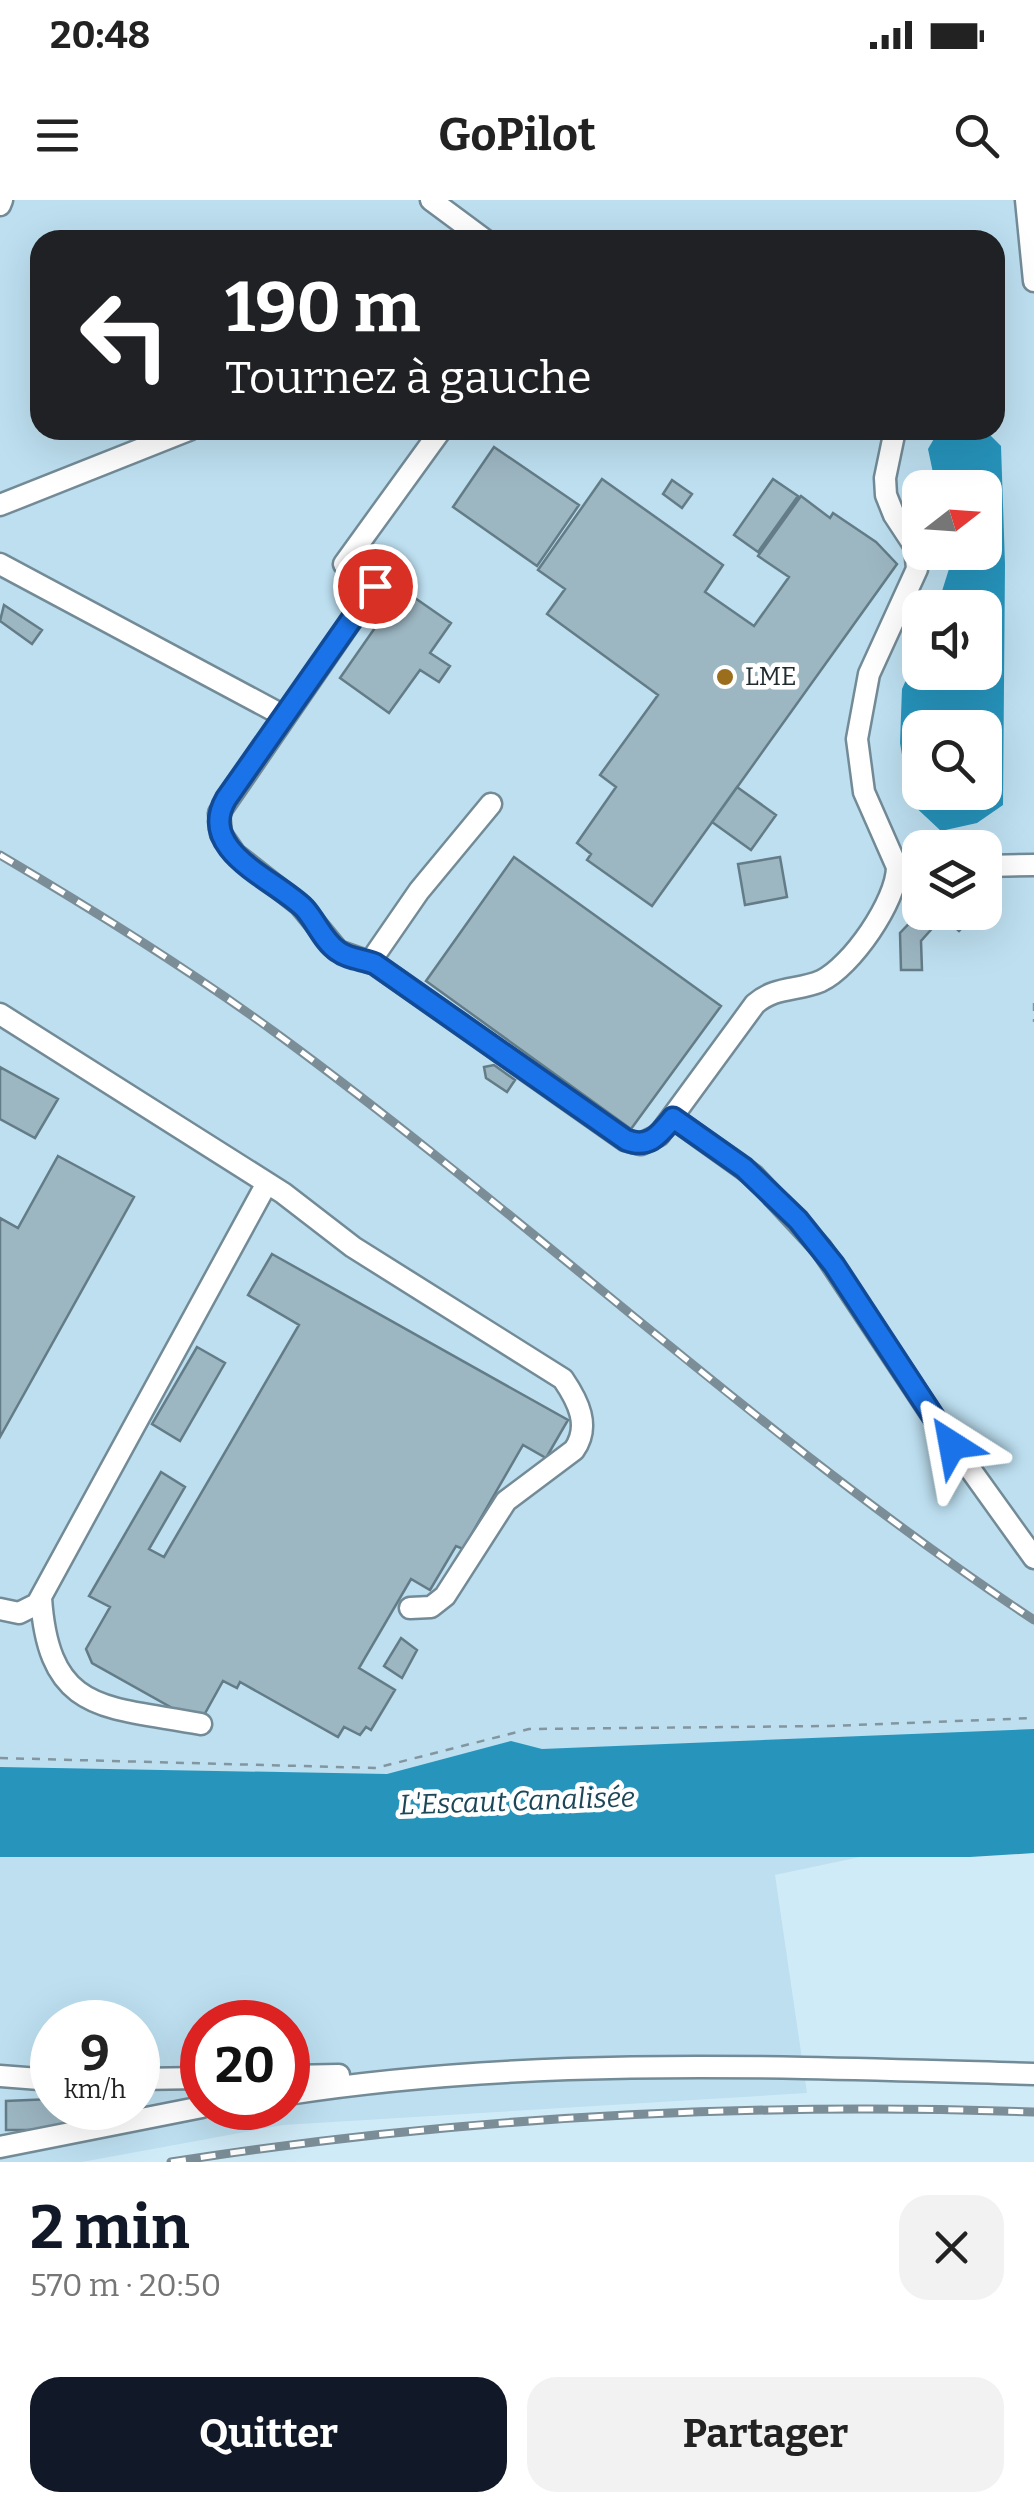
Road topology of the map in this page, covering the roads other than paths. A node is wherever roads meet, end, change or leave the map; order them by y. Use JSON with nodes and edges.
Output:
{"nodes":[{"id":1,"x":431,"y":200,"type":"edge"},
{"id":2,"x":1026,"y":200,"type":"edge"},
{"id":3,"x":472,"y":230,"type":"edge"},
{"id":4,"x":1034,"y":281,"type":"edge"},
{"id":5,"x":163,"y":440,"type":"edge"},
{"id":6,"x":434,"y":440,"type":"edge"},
{"id":7,"x":893,"y":440,"type":"edge"},
{"id":8,"x":0,"y":505,"type":"edge"},
{"id":9,"x":0,"y":564,"type":"edge"},
{"id":10,"x":284,"y":716,"type":"junction"},
{"id":11,"x":491,"y":804,"type":"dead end"},
{"id":12,"x":1034,"y":865,"type":"edge"},
{"id":13,"x":1002,"y":866,"type":"edge"},
{"id":14,"x":897,"y":867,"type":"junction"},
{"id":15,"x":902,"y":867,"type":"edge"},
{"id":16,"x":370,"y":962,"type":"junction"},
{"id":17,"x":0,"y":1014,"type":"edge"},
{"id":18,"x":673,"y":1118,"type":"junction"},
{"id":19,"x":267,"y":1183,"type":"junction"},
{"id":20,"x":1034,"y":1558,"type":"edge"},
{"id":21,"x":41,"y":1598,"type":"junction"},
{"id":22,"x":410,"y":1608,"type":"dead end"},
{"id":23,"x":0,"y":1609,"type":"edge"},
{"id":24,"x":201,"y":1724,"type":"dead end"},
{"id":25,"x":430,"y":2074,"type":"junction"},
{"id":26,"x":1034,"y":2074,"type":"edge"},
{"id":27,"x":0,"y":2076,"type":"edge"},
{"id":28,"x":310,"y":2076,"type":"edge"},
{"id":29,"x":30,"y":2078,"type":"edge"},
{"id":30,"x":310,"y":2091,"type":"edge"},
{"id":31,"x":180,"y":2111,"type":"edge"},
{"id":32,"x":0,"y":2147,"type":"edge"}],
"edges":[{"from":1,"to":3,"type":"lane"},
{"from":2,"to":4,"type":"lane"},
{"from":5,"to":8,"type":"lane"},
{"from":6,"to":10,"type":"lane"},
{"from":7,"to":14,"type":"lane"},
{"from":9,"to":10,"type":"lane"},
{"from":10,"to":16,"type":"lane"},
{"from":11,"to":16,"type":"lane"},
{"from":12,"to":13,"type":"lane"},
{"from":14,"to":15,"type":"lane"},
{"from":14,"to":18,"type":"lane"},
{"from":16,"to":18,"type":"lane"},
{"from":17,"to":19,"type":"lane"},
{"from":18,"to":20,"type":"lane"},
{"from":19,"to":21,"type":"lane"},
{"from":19,"to":22,"type":"lane"},
{"from":21,"to":23,"type":"lane"},
{"from":21,"to":24,"type":"lane"},
{"from":25,"to":26,"type":"lane"},
{"from":25,"to":28,"type":"lane"},
{"from":25,"to":30,"type":"lane"},
{"from":27,"to":29,"type":"lane"},
{"from":31,"to":32,"type":"lane"}]}
